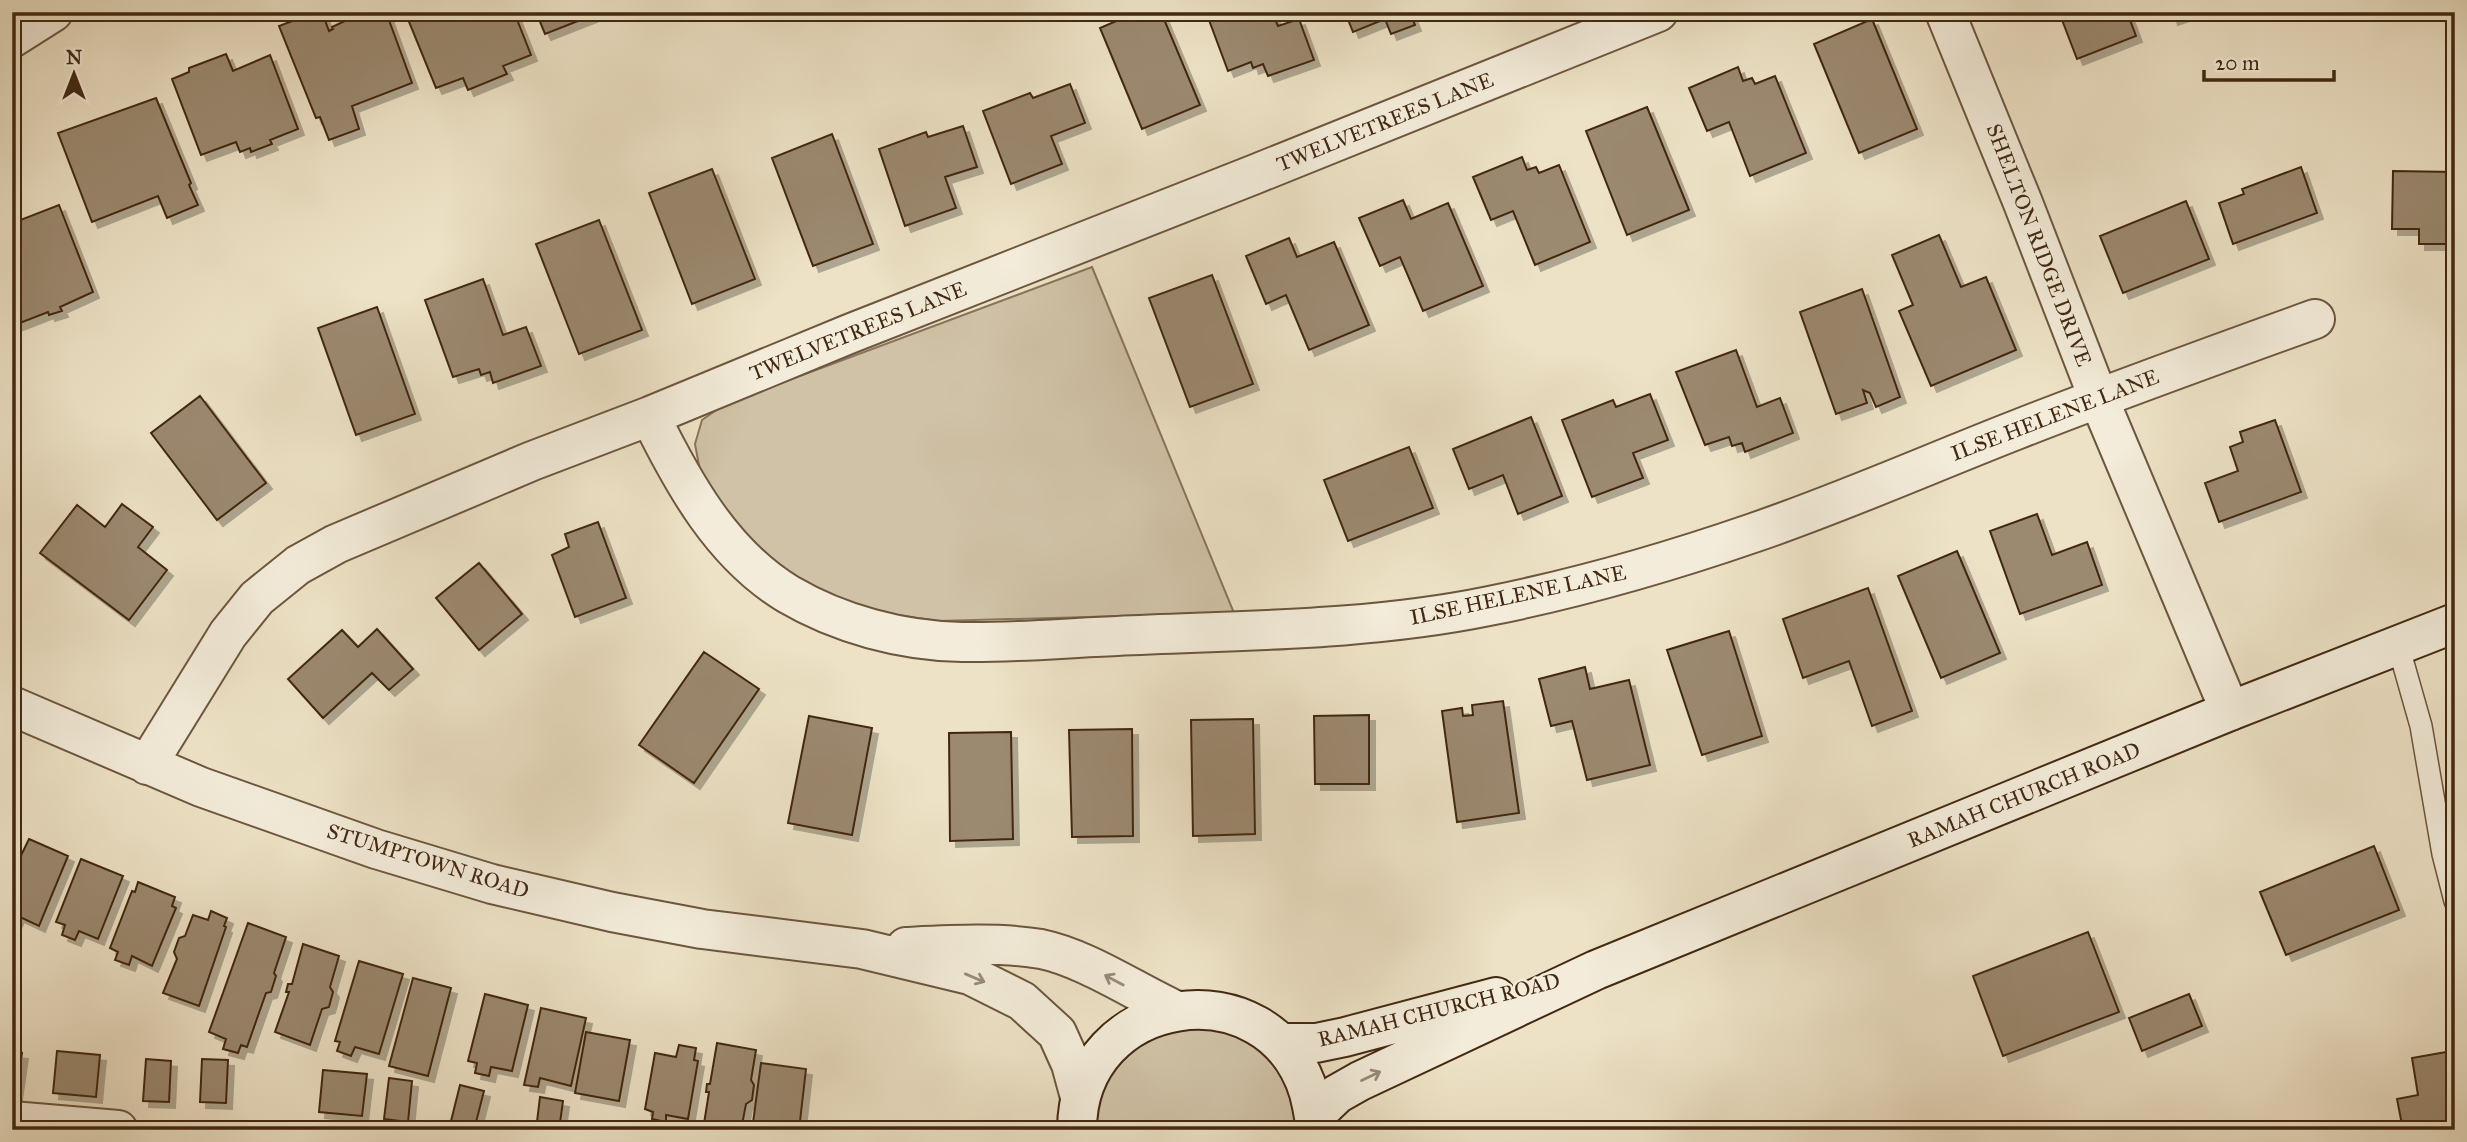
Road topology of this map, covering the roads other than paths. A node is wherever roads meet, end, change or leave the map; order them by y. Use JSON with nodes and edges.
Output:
{"nodes":[{"id":1,"x":53,"y":12,"type":"edge"},
{"id":2,"x":1658,"y":12,"type":"edge"},
{"id":3,"x":1945,"y":12,"type":"edge"},
{"id":4,"x":12,"y":38,"type":"edge"},
{"id":5,"x":2315,"y":319,"type":"dead end"},
{"id":6,"x":2098,"y":397,"type":"junction"},
{"id":7,"x":650,"y":416,"type":"junction"},
{"id":8,"x":2455,"y":623,"type":"edge"},
{"id":9,"x":2398,"y":645,"type":"junction"},
{"id":10,"x":12,"y":706,"type":"edge"},
{"id":11,"x":2230,"y":711,"type":"junction"},
{"id":12,"x":147,"y":765,"type":"junction"},
{"id":13,"x":2455,"y":901,"type":"edge"},
{"id":14,"x":862,"y":949,"type":"junction"},
{"id":15,"x":1596,"y":970,"type":"junction"},
{"id":16,"x":1175,"y":1010,"type":"junction"},
{"id":17,"x":1282,"y":1043,"type":"junction"},
{"id":18,"x":1073,"y":1116,"type":"edge"},
{"id":19,"x":12,"y":1121,"type":"edge"},
{"id":20,"x":1315,"y":1122,"type":"edge"},
{"id":21,"x":118,"y":1130,"type":"edge"}],
"edges":[{"from":1,"to":4,"type":"street"},
{"from":2,"to":7,"type":"street","name":"TWELVETREES LANE"},
{"from":3,"to":6,"type":"street","name":"SHELTON RIDGE DRIVE"},
{"from":5,"to":6,"type":"street","name":"ILSE HELENE LANE"},
{"from":6,"to":7,"type":"street","name":"ILSE HELENE LANE"},
{"from":6,"to":11,"type":"street","name":"SHELTON RIDGE DRIVE"},
{"from":7,"to":12,"type":"street","name":"TWELVETREES LANE"},
{"from":8,"to":9,"type":"street","name":"RAMAH CHURCH ROAD"},
{"from":9,"to":11,"type":"street","name":"RAMAH CHURCH ROAD"},
{"from":9,"to":13,"type":"lane"},
{"from":10,"to":12,"type":"street","name":"STUMPTOWN ROAD"},
{"from":11,"to":15,"type":"street","name":"RAMAH CHURCH ROAD"},
{"from":12,"to":14,"type":"street","name":"STUMPTOWN ROAD"},
{"from":16,"to":14,"type":"street","name":"STUMPTOWN ROAD","one_way":true},
{"from":14,"to":18,"type":"street","name":"STUMPTOWN ROAD","one_way":true},
{"from":15,"to":17,"type":"street","name":"RAMAH CHURCH ROAD"},
{"from":20,"to":15,"type":"street","name":"RAMAH CHURCH ROAD","one_way":true},
{"from":16,"to":17,"type":"street","name":"RAMAH CHURCH ROAD"},
{"from":16,"to":18,"type":"street","name":"RAMAH CHURCH ROAD"},
{"from":17,"to":20,"type":"street","name":"RAMAH CHURCH ROAD"},
{"from":19,"to":21,"type":"street"}]}
